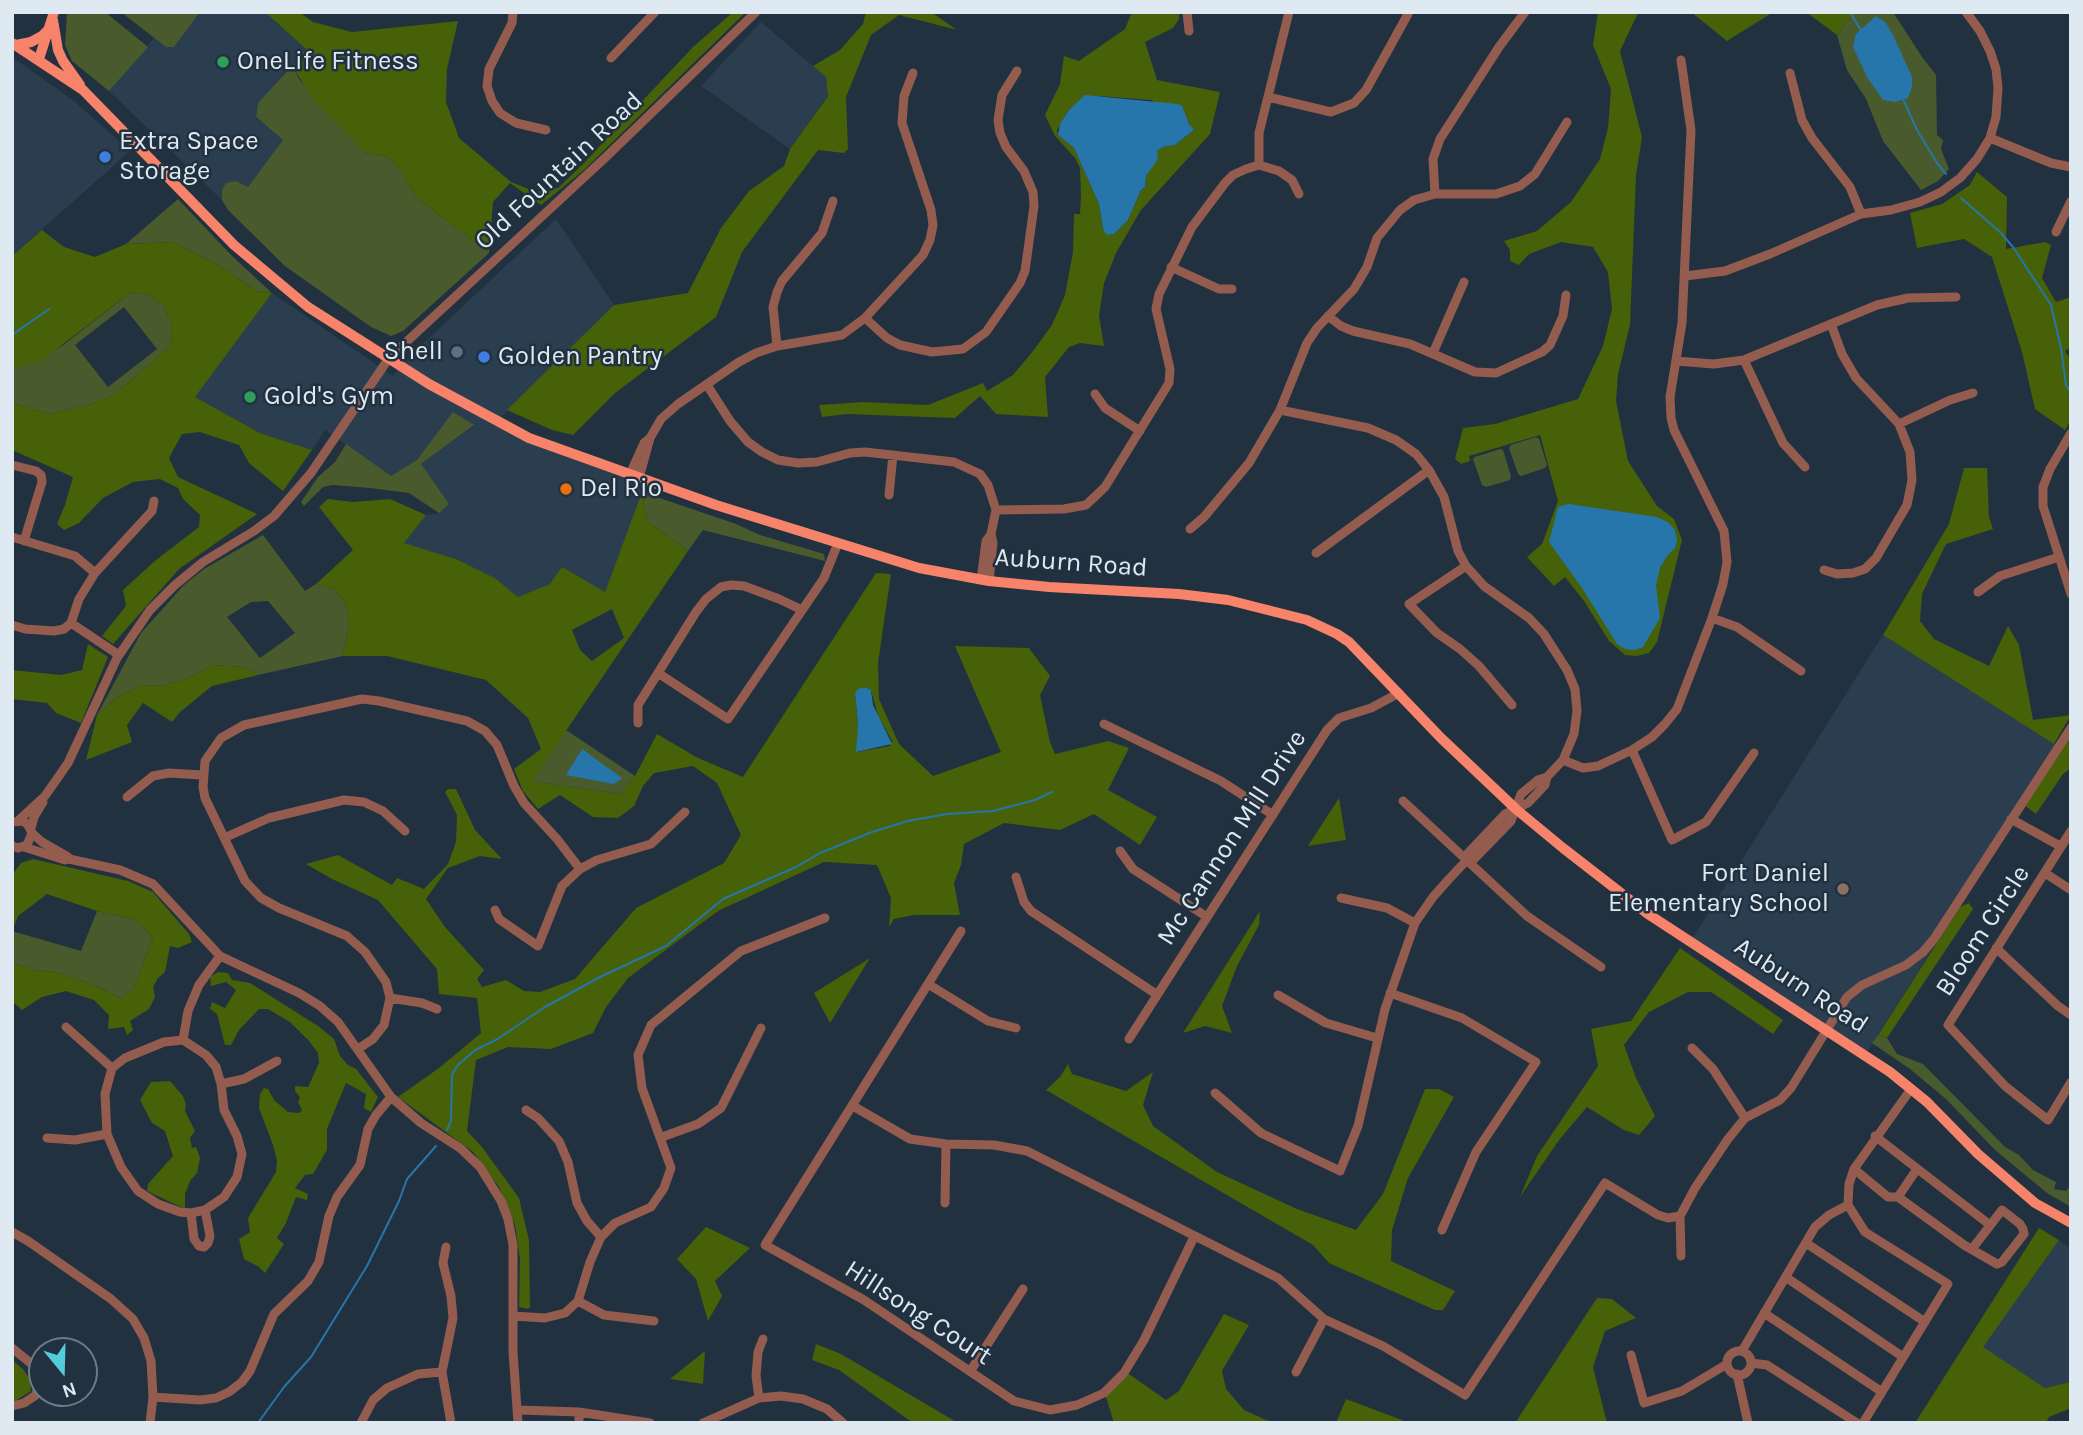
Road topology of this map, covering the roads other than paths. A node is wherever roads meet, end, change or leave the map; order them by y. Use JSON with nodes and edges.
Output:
{"nodes":[{"id":1,"x":513,"y":12,"type":"edge"},
{"id":2,"x":655,"y":12,"type":"edge"},
{"id":3,"x":756,"y":12,"type":"edge"},
{"id":4,"x":1186,"y":12,"type":"edge"},
{"id":5,"x":1289,"y":12,"type":"edge"},
{"id":6,"x":1525,"y":12,"type":"edge"},
{"id":7,"x":1966,"y":12,"type":"edge"},
{"id":8,"x":1408,"y":14,"type":"dead end"},
{"id":9,"x":52,"y":20,"type":"edge"},
{"id":10,"x":1189,"y":31,"type":"dead end"},
{"id":11,"x":14,"y":44,"type":"edge"},
{"id":12,"x":611,"y":58,"type":"dead end"},
{"id":13,"x":39,"y":59,"type":"junction"},
{"id":14,"x":1681,"y":60,"type":"dead end"},
{"id":15,"x":1017,"y":71,"type":"dead end"},
{"id":16,"x":913,"y":73,"type":"dead end"},
{"id":17,"x":1790,"y":73,"type":"dead end"},
{"id":18,"x":83,"y":90,"type":"junction"},
{"id":19,"x":1268,"y":97,"type":"junction"},
{"id":20,"x":1567,"y":122,"type":"dead end"},
{"id":21,"x":546,"y":131,"type":"dead end"},
{"id":22,"x":1990,"y":138,"type":"junction"},
{"id":23,"x":1259,"y":165,"type":"junction"},
{"id":24,"x":2071,"y":167,"type":"edge"},
{"id":25,"x":1299,"y":194,"type":"dead end"},
{"id":26,"x":1435,"y":194,"type":"junction"},
{"id":27,"x":834,"y":201,"type":"dead end"},
{"id":28,"x":2071,"y":201,"type":"edge"},
{"id":29,"x":1861,"y":214,"type":"junction"},
{"id":30,"x":2056,"y":232,"type":"dead end"},
{"id":31,"x":1171,"y":267,"type":"junction"},
{"id":32,"x":1685,"y":276,"type":"junction"},
{"id":33,"x":1464,"y":282,"type":"dead end"},
{"id":34,"x":1232,"y":289,"type":"dead end"},
{"id":35,"x":1566,"y":295,"type":"dead end"},
{"id":36,"x":1956,"y":298,"type":"dead end"},
{"id":37,"x":1328,"y":316,"type":"junction"},
{"id":38,"x":865,"y":318,"type":"junction"},
{"id":39,"x":1831,"y":324,"type":"junction"},
{"id":40,"x":777,"y":346,"type":"junction"},
{"id":41,"x":1433,"y":353,"type":"junction"},
{"id":42,"x":389,"y":358,"type":"junction"},
{"id":43,"x":1744,"y":360,"type":"junction"},
{"id":44,"x":1676,"y":361,"type":"junction"},
{"id":45,"x":707,"y":385,"type":"junction"},
{"id":46,"x":1973,"y":393,"type":"dead end"},
{"id":47,"x":1095,"y":394,"type":"dead end"},
{"id":48,"x":1280,"y":410,"type":"junction"},
{"id":49,"x":1899,"y":424,"type":"junction"},
{"id":50,"x":1140,"y":431,"type":"junction"},
{"id":51,"x":2071,"y":433,"type":"edge"},
{"id":52,"x":893,"y":455,"type":"junction"},
{"id":53,"x":12,"y":465,"type":"edge"},
{"id":54,"x":1805,"y":467,"type":"dead end"},
{"id":55,"x":1429,"y":470,"type":"junction"},
{"id":56,"x":635,"y":476,"type":"junction"},
{"id":57,"x":889,"y":495,"type":"dead end"},
{"id":58,"x":154,"y":501,"type":"dead end"},
{"id":59,"x":996,"y":509,"type":"junction"},
{"id":60,"x":1190,"y":529,"type":"dead end"},
{"id":61,"x":12,"y":537,"type":"edge"},
{"id":62,"x":24,"y":541,"type":"junction"},
{"id":63,"x":838,"y":543,"type":"junction"},
{"id":64,"x":1316,"y":553,"type":"dead end"},
{"id":65,"x":2059,"y":557,"type":"junction"},
{"id":66,"x":1466,"y":566,"type":"junction"},
{"id":67,"x":1824,"y":570,"type":"dead end"},
{"id":68,"x":95,"y":573,"type":"junction"},
{"id":69,"x":985,"y":580,"type":"junction"},
{"id":70,"x":1978,"y":592,"type":"dead end"},
{"id":71,"x":2071,"y":594,"type":"edge"},
{"id":72,"x":802,"y":610,"type":"junction"},
{"id":73,"x":1712,"y":618,"type":"junction"},
{"id":74,"x":71,"y":623,"type":"junction"},
{"id":75,"x":12,"y":625,"type":"edge"},
{"id":76,"x":119,"y":655,"type":"junction"},
{"id":77,"x":1801,"y":671,"type":"dead end"},
{"id":78,"x":658,"y":673,"type":"junction"},
{"id":79,"x":1399,"y":694,"type":"junction"},
{"id":80,"x":1512,"y":705,"type":"dead end"},
{"id":81,"x":638,"y":723,"type":"dead end"},
{"id":82,"x":1104,"y":724,"type":"dead end"},
{"id":83,"x":2071,"y":728,"type":"edge"},
{"id":84,"x":1632,"y":750,"type":"junction"},
{"id":85,"x":1754,"y":753,"type":"dead end"},
{"id":86,"x":1563,"y":760,"type":"junction"},
{"id":87,"x":202,"y":775,"type":"junction"},
{"id":88,"x":45,"y":796,"type":"junction"},
{"id":89,"x":127,"y":797,"type":"dead end"},
{"id":90,"x":1403,"y":801,"type":"dead end"},
{"id":91,"x":1517,"y":810,"type":"junction"},
{"id":92,"x":685,"y":812,"type":"dead end"},
{"id":93,"x":1273,"y":815,"type":"junction"},
{"id":94,"x":2011,"y":819,"type":"junction"},
{"id":95,"x":16,"y":821,"type":"edge"},
{"id":96,"x":31,"y":831,"type":"junction"},
{"id":97,"x":405,"y":831,"type":"dead end"},
{"id":98,"x":2071,"y":831,"type":"edge"},
{"id":99,"x":224,"y":838,"type":"junction"},
{"id":100,"x":2060,"y":846,"type":"junction"},
{"id":101,"x":17,"y":849,"type":"edge"},
{"id":102,"x":1120,"y":851,"type":"dead end"},
{"id":103,"x":69,"y":859,"type":"junction"},
{"id":104,"x":1466,"y":862,"type":"junction"},
{"id":105,"x":580,"y":869,"type":"junction"},
{"id":106,"x":2045,"y":873,"type":"junction"},
{"id":107,"x":1016,"y":877,"type":"dead end"},
{"id":108,"x":2071,"y":890,"type":"edge"},
{"id":109,"x":1341,"y":898,"type":"dead end"},
{"id":110,"x":495,"y":910,"type":"dead end"},
{"id":111,"x":825,"y":918,"type":"dead end"},
{"id":112,"x":1207,"y":918,"type":"junction"},
{"id":113,"x":1415,"y":923,"type":"junction"},
{"id":114,"x":961,"y":931,"type":"dead end"},
{"id":115,"x":1996,"y":948,"type":"junction"},
{"id":116,"x":220,"y":956,"type":"junction"},
{"id":117,"x":1601,"y":967,"type":"dead end"},
{"id":118,"x":928,"y":985,"type":"junction"},
{"id":119,"x":1390,"y":993,"type":"junction"},
{"id":120,"x":1156,"y":994,"type":"junction"},
{"id":121,"x":1278,"y":995,"type":"dead end"},
{"id":122,"x":390,"y":998,"type":"junction"},
{"id":123,"x":437,"y":1009,"type":"dead end"},
{"id":124,"x":2071,"y":1014,"type":"edge"},
{"id":125,"x":66,"y":1027,"type":"dead end"},
{"id":126,"x":761,"y":1028,"type":"dead end"},
{"id":127,"x":1016,"y":1028,"type":"dead end"},
{"id":128,"x":1825,"y":1032,"type":"junction"},
{"id":129,"x":1377,"y":1038,"type":"junction"},
{"id":130,"x":1129,"y":1039,"type":"dead end"},
{"id":131,"x":183,"y":1040,"type":"junction"},
{"id":132,"x":1692,"y":1048,"type":"dead end"},
{"id":133,"x":358,"y":1049,"type":"junction"},
{"id":134,"x":277,"y":1061,"type":"dead end"},
{"id":135,"x":112,"y":1068,"type":"junction"},
{"id":136,"x":2071,"y":1082,"type":"edge"},
{"id":137,"x":221,"y":1084,"type":"junction"},
{"id":138,"x":1911,"y":1089,"type":"junction"},
{"id":139,"x":1215,"y":1093,"type":"dead end"},
{"id":140,"x":391,"y":1097,"type":"junction"},
{"id":141,"x":853,"y":1106,"type":"junction"},
{"id":142,"x":526,"y":1110,"type":"dead end"},
{"id":143,"x":1745,"y":1118,"type":"junction"},
{"id":144,"x":107,"y":1134,"type":"junction"},
{"id":145,"x":1875,"y":1136,"type":"junction"},
{"id":146,"x":662,"y":1137,"type":"junction"},
{"id":147,"x":47,"y":1138,"type":"dead end"},
{"id":148,"x":946,"y":1144,"type":"junction"},
{"id":149,"x":1854,"y":1169,"type":"junction"},
{"id":150,"x":1917,"y":1169,"type":"junction"},
{"id":151,"x":1898,"y":1197,"type":"junction"},
{"id":152,"x":945,"y":1203,"type":"dead end"},
{"id":153,"x":1848,"y":1205,"type":"junction"},
{"id":154,"x":205,"y":1210,"type":"junction"},
{"id":155,"x":191,"y":1213,"type":"junction"},
{"id":156,"x":1680,"y":1216,"type":"junction"},
{"id":157,"x":2071,"y":1223,"type":"edge"},
{"id":158,"x":1990,"y":1225,"type":"junction"},
{"id":159,"x":1442,"y":1230,"type":"dead end"},
{"id":160,"x":12,"y":1232,"type":"edge"},
{"id":161,"x":601,"y":1237,"type":"junction"},
{"id":162,"x":1194,"y":1237,"type":"junction"},
{"id":163,"x":1806,"y":1243,"type":"junction"},
{"id":164,"x":446,"y":1247,"type":"dead end"},
{"id":165,"x":1972,"y":1248,"type":"junction"},
{"id":166,"x":1681,"y":1255,"type":"dead end"},
{"id":167,"x":1787,"y":1278,"type":"junction"},
{"id":168,"x":1023,"y":1289,"type":"dead end"},
{"id":169,"x":578,"y":1301,"type":"junction"},
{"id":170,"x":1764,"y":1313,"type":"junction"},
{"id":171,"x":513,"y":1316,"type":"junction"},
{"id":172,"x":1324,"y":1319,"type":"junction"},
{"id":173,"x":654,"y":1321,"type":"dead end"},
{"id":174,"x":1925,"y":1322,"type":"junction"},
{"id":175,"x":763,"y":1339,"type":"dead end"},
{"id":176,"x":12,"y":1348,"type":"edge"},
{"id":177,"x":1742,"y":1351,"type":"junction"},
{"id":178,"x":1631,"y":1355,"type":"dead end"},
{"id":179,"x":1903,"y":1357,"type":"junction"},
{"id":180,"x":1751,"y":1363,"type":"junction"},
{"id":181,"x":1727,"y":1364,"type":"junction"},
{"id":182,"x":971,"y":1370,"type":"junction"},
{"id":183,"x":442,"y":1372,"type":"junction"},
{"id":184,"x":1296,"y":1372,"type":"dead end"},
{"id":185,"x":1737,"y":1374,"type":"junction"},
{"id":186,"x":1882,"y":1392,"type":"junction"},
{"id":187,"x":153,"y":1397,"type":"junction"},
{"id":188,"x":759,"y":1398,"type":"junction"},
{"id":189,"x":12,"y":1406,"type":"edge"},
{"id":190,"x":519,"y":1410,"type":"junction"},
{"id":191,"x":579,"y":1412,"type":"junction"},
{"id":192,"x":150,"y":1423,"type":"edge"},
{"id":193,"x":360,"y":1423,"type":"edge"},
{"id":194,"x":452,"y":1423,"type":"edge"},
{"id":195,"x":518,"y":1423,"type":"edge"},
{"id":196,"x":579,"y":1423,"type":"edge"},
{"id":197,"x":650,"y":1423,"type":"edge"},
{"id":198,"x":702,"y":1423,"type":"edge"},
{"id":199,"x":843,"y":1423,"type":"edge"},
{"id":200,"x":1748,"y":1423,"type":"edge"},
{"id":201,"x":1857,"y":1423,"type":"edge"},
{"id":202,"x":1863,"y":1423,"type":"edge"}],
"edges":[{"from":1,"to":21,"type":"street"},
{"from":2,"to":12,"type":"street"},
{"from":3,"to":42,"type":"street","name":"Old Fountain Road"},
{"from":4,"to":10,"type":"street"},
{"from":5,"to":19,"type":"street"},
{"from":6,"to":26,"type":"street"},
{"from":7,"to":22,"type":"street"},
{"from":8,"to":19,"type":"street"},
{"from":9,"to":11,"type":"main road"},
{"from":9,"to":13,"type":"main road"},
{"from":9,"to":18,"type":"main road"},
{"from":11,"to":13,"type":"main road","name":"Auburn Road"},
{"from":13,"to":18,"type":"main road","name":"Auburn Road"},
{"from":14,"to":32,"type":"street"},
{"from":15,"to":38,"type":"street"},
{"from":16,"to":38,"type":"street"},
{"from":17,"to":29,"type":"street"},
{"from":18,"to":42,"type":"main road","name":"Auburn Road"},
{"from":19,"to":23,"type":"street"},
{"from":20,"to":26,"type":"street"},
{"from":22,"to":24,"type":"street"},
{"from":22,"to":29,"type":"street"},
{"from":23,"to":25,"type":"street"},
{"from":23,"to":31,"type":"street"},
{"from":26,"to":37,"type":"street"},
{"from":27,"to":40,"type":"street"},
{"from":28,"to":30,"type":"street"},
{"from":29,"to":32,"type":"street"},
{"from":31,"to":34,"type":"street"},
{"from":31,"to":50,"type":"street"},
{"from":32,"to":44,"type":"street"},
{"from":33,"to":41,"type":"street"},
{"from":35,"to":41,"type":"street"},
{"from":36,"to":39,"type":"street"},
{"from":37,"to":41,"type":"street"},
{"from":37,"to":48,"type":"street"},
{"from":38,"to":40,"type":"street"},
{"from":39,"to":43,"type":"street"},
{"from":39,"to":49,"type":"street"},
{"from":40,"to":45,"type":"street"},
{"from":42,"to":56,"type":"main road","name":"Auburn Road"},
{"from":42,"to":76,"type":"street","name":"Old Fountain Road"},
{"from":43,"to":44,"type":"street"},
{"from":43,"to":54,"type":"street"},
{"from":44,"to":73,"type":"street"},
{"from":45,"to":52,"type":"street"},
{"from":45,"to":56,"type":"street"},
{"from":46,"to":49,"type":"street"},
{"from":47,"to":50,"type":"street"},
{"from":48,"to":55,"type":"street"},
{"from":48,"to":60,"type":"street"},
{"from":49,"to":67,"type":"street"},
{"from":50,"to":59,"type":"street"},
{"from":51,"to":65,"type":"street"},
{"from":52,"to":57,"type":"street"},
{"from":52,"to":59,"type":"street"},
{"from":53,"to":62,"type":"street"},
{"from":55,"to":64,"type":"street"},
{"from":55,"to":66,"type":"street"},
{"from":56,"to":63,"type":"main road","name":"Auburn Road"},
{"from":58,"to":68,"type":"street"},
{"from":59,"to":69,"type":"street"},
{"from":61,"to":62,"type":"street"},
{"from":62,"to":68,"type":"street"},
{"from":63,"to":69,"type":"main road","name":"Auburn Road"},
{"from":63,"to":72,"type":"street"},
{"from":65,"to":70,"type":"street"},
{"from":65,"to":71,"type":"street"},
{"from":66,"to":80,"type":"street"},
{"from":66,"to":86,"type":"street"},
{"from":68,"to":74,"type":"street"},
{"from":69,"to":79,"type":"main road","name":"Auburn Road"},
{"from":72,"to":78,"type":"street"},
{"from":72,"to":78,"type":"street"},
{"from":73,"to":77,"type":"street"},
{"from":73,"to":84,"type":"street"},
{"from":74,"to":75,"type":"street"},
{"from":74,"to":76,"type":"street"},
{"from":76,"to":88,"type":"street","name":"Old Fountain Road"},
{"from":78,"to":81,"type":"street"},
{"from":79,"to":91,"type":"main road","name":"Auburn Road"},
{"from":79,"to":93,"type":"street","name":"Mc Cannon Mill Drive"},
{"from":82,"to":93,"type":"street"},
{"from":83,"to":94,"type":"street"},
{"from":84,"to":85,"type":"street"},
{"from":84,"to":86,"type":"street"},
{"from":86,"to":91,"type":"street"},
{"from":87,"to":89,"type":"street"},
{"from":87,"to":99,"type":"street"},
{"from":87,"to":105,"type":"street"},
{"from":88,"to":95,"type":"street"},
{"from":88,"to":96,"type":"street"},
{"from":90,"to":104,"type":"street"},
{"from":91,"to":104,"type":"street"},
{"from":91,"to":128,"type":"main road","name":"Auburn Road"},
{"from":92,"to":105,"type":"street"},
{"from":93,"to":112,"type":"street","name":"Mc Cannon Mill Drive"},
{"from":94,"to":100,"type":"street","name":"Bloom Circle"},
{"from":94,"to":128,"type":"street"},
{"from":95,"to":96,"type":"street"},
{"from":96,"to":101,"type":"street"},
{"from":96,"to":103,"type":"street"},
{"from":97,"to":99,"type":"street"},
{"from":98,"to":100,"type":"street","name":"Bloom Circle"},
{"from":99,"to":122,"type":"street"},
{"from":100,"to":106,"type":"street","name":"Bloom Circle"},
{"from":101,"to":103,"type":"street"},
{"from":102,"to":112,"type":"street"},
{"from":103,"to":116,"type":"street"},
{"from":104,"to":113,"type":"street"},
{"from":104,"to":117,"type":"street"},
{"from":105,"to":110,"type":"street"},
{"from":106,"to":108,"type":"street"},
{"from":106,"to":115,"type":"street","name":"Bloom Circle"},
{"from":107,"to":120,"type":"street"},
{"from":109,"to":113,"type":"street"},
{"from":111,"to":146,"type":"street"},
{"from":112,"to":120,"type":"street","name":"Mc Cannon Mill Drive"},
{"from":113,"to":119,"type":"street"},
{"from":114,"to":118,"type":"street"},
{"from":115,"to":124,"type":"street"},
{"from":115,"to":136,"type":"street","name":"Bloom Circle"},
{"from":116,"to":131,"type":"street"},
{"from":116,"to":133,"type":"street"},
{"from":118,"to":127,"type":"street"},
{"from":118,"to":141,"type":"street"},
{"from":119,"to":129,"type":"street"},
{"from":119,"to":159,"type":"street"},
{"from":120,"to":130,"type":"street","name":"Mc Cannon Mill Drive"},
{"from":121,"to":129,"type":"street"},
{"from":122,"to":123,"type":"street"},
{"from":122,"to":133,"type":"street"},
{"from":125,"to":135,"type":"street"},
{"from":126,"to":146,"type":"street"},
{"from":128,"to":138,"type":"main road","name":"Auburn Road"},
{"from":128,"to":143,"type":"street"},
{"from":129,"to":139,"type":"street"},
{"from":131,"to":135,"type":"street"},
{"from":131,"to":137,"type":"street"},
{"from":132,"to":143,"type":"street"},
{"from":133,"to":140,"type":"street"},
{"from":134,"to":137,"type":"street"},
{"from":135,"to":144,"type":"street"},
{"from":137,"to":154,"type":"street"},
{"from":138,"to":145,"type":"street"},
{"from":138,"to":157,"type":"main road","name":"Auburn Road"},
{"from":140,"to":171,"type":"street"},
{"from":140,"to":187,"type":"street"},
{"from":141,"to":148,"type":"street"},
{"from":141,"to":182,"type":"street","name":"Hillsong Court"},
{"from":142,"to":161,"type":"street"},
{"from":143,"to":156,"type":"street"},
{"from":144,"to":147,"type":"street"},
{"from":144,"to":155,"type":"street"},
{"from":145,"to":149,"type":"street"},
{"from":145,"to":150,"type":"street"},
{"from":146,"to":161,"type":"street"},
{"from":148,"to":152,"type":"street"},
{"from":148,"to":162,"type":"street"},
{"from":149,"to":151,"type":"street"},
{"from":149,"to":153,"type":"street"},
{"from":150,"to":151,"type":"street"},
{"from":150,"to":158,"type":"street"},
{"from":151,"to":165,"type":"street"},
{"from":153,"to":163,"type":"street"},
{"from":153,"to":174,"type":"street"},
{"from":154,"to":155,"type":"street"},
{"from":154,"to":155,"type":"street"},
{"from":156,"to":166,"type":"street"},
{"from":156,"to":172,"type":"street"},
{"from":158,"to":165,"type":"street"},
{"from":158,"to":165,"type":"street"},
{"from":160,"to":187,"type":"street"},
{"from":161,"to":169,"type":"street"},
{"from":162,"to":172,"type":"street"},
{"from":162,"to":182,"type":"street","name":"Hillsong Court"},
{"from":163,"to":167,"type":"street"},
{"from":163,"to":174,"type":"street"},
{"from":164,"to":183,"type":"street"},
{"from":167,"to":170,"type":"street"},
{"from":167,"to":179,"type":"street"},
{"from":168,"to":182,"type":"street"},
{"from":169,"to":171,"type":"street"},
{"from":169,"to":173,"type":"street"},
{"from":170,"to":177,"type":"street"},
{"from":170,"to":186,"type":"street"},
{"from":171,"to":190,"type":"street"},
{"from":172,"to":184,"type":"street"},
{"from":174,"to":179,"type":"street"},
{"from":175,"to":188,"type":"street"},
{"from":176,"to":189,"type":"street"},
{"from":177,"to":180,"type":"street"},
{"from":177,"to":181,"type":"street"},
{"from":178,"to":181,"type":"street"},
{"from":179,"to":186,"type":"street"},
{"from":180,"to":185,"type":"street"},
{"from":180,"to":201,"type":"street"},
{"from":181,"to":185,"type":"street"},
{"from":183,"to":193,"type":"street"},
{"from":183,"to":194,"type":"street"},
{"from":185,"to":200,"type":"street"},
{"from":186,"to":202,"type":"street"},
{"from":187,"to":192,"type":"street"},
{"from":188,"to":198,"type":"street"},
{"from":188,"to":199,"type":"street"},
{"from":190,"to":191,"type":"street"},
{"from":190,"to":195,"type":"street"},
{"from":191,"to":196,"type":"street"},
{"from":191,"to":197,"type":"street"}]}
